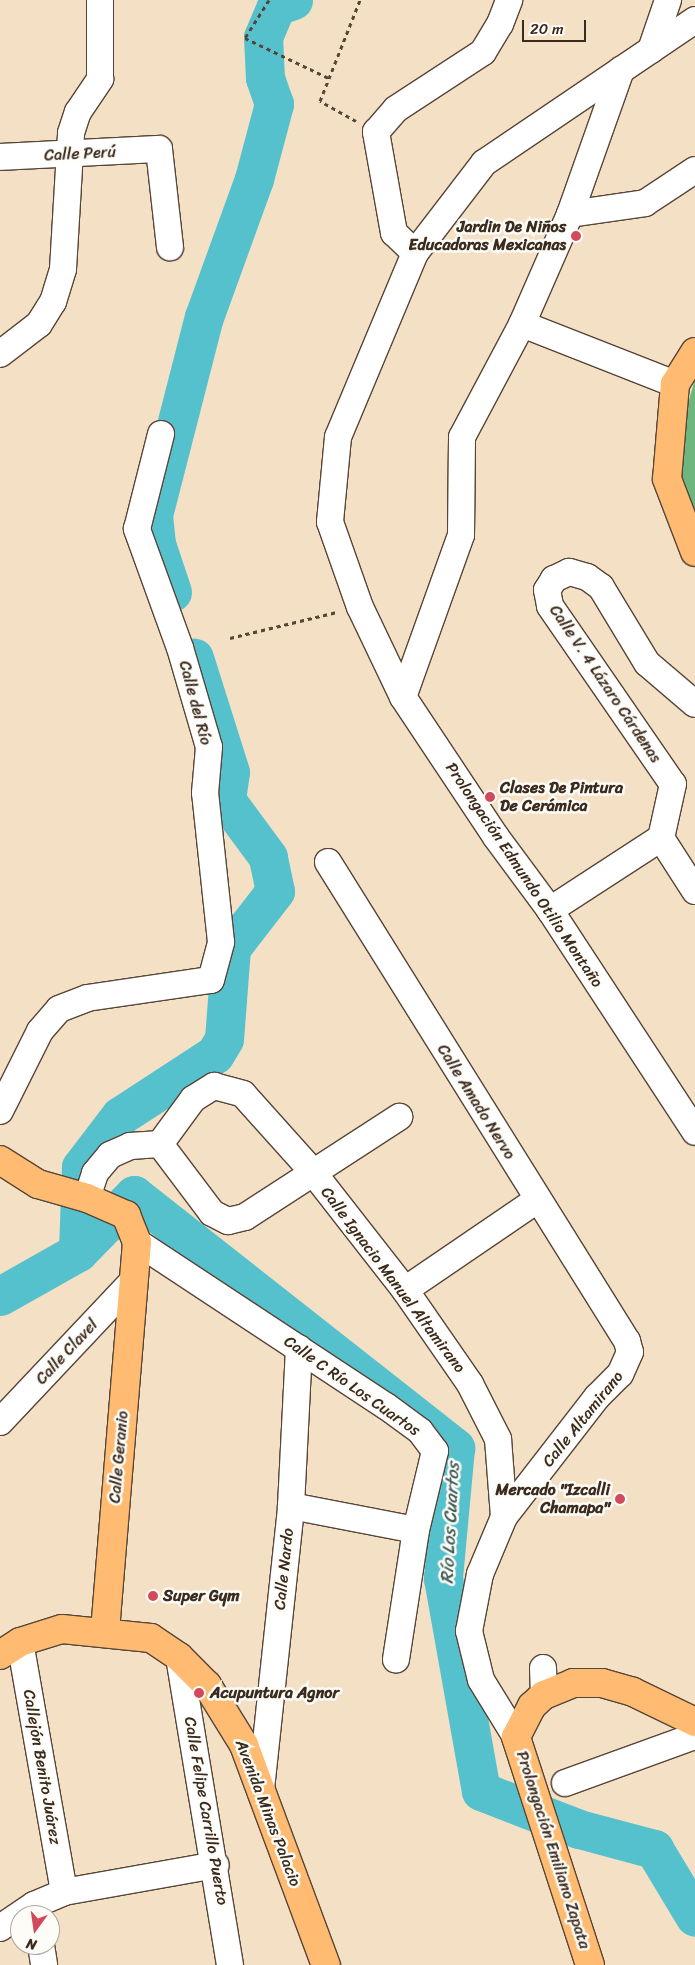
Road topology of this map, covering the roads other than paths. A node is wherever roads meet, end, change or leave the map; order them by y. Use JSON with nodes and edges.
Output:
{"nodes":[{"id":1,"x":100,"y":0,"type":"edge"},
{"id":2,"x":509,"y":0,"type":"edge"},
{"id":3,"x":668,"y":0,"type":"edge"},
{"id":4,"x":695,"y":20,"type":"edge"},
{"id":5,"x":651,"y":50,"type":"junction"},
{"id":6,"x":621,"y":70,"type":"junction"},
{"id":7,"x":71,"y":156,"type":"junction"},
{"id":8,"x":0,"y":157,"type":"edge"},
{"id":9,"x":695,"y":170,"type":"edge"},
{"id":10,"x":570,"y":214,"type":"junction"},
{"id":11,"x":170,"y":247,"type":"dead end"},
{"id":12,"x":415,"y":253,"type":"junction"},
{"id":13,"x":522,"y":324,"type":"junction"},
{"id":14,"x":695,"y":352,"type":"edge"},
{"id":15,"x":0,"y":354,"type":"edge"},
{"id":16,"x":675,"y":384,"type":"junction"},
{"id":17,"x":161,"y":434,"type":"dead end"},
{"id":18,"x":695,"y":552,"type":"edge"},
{"id":19,"x":404,"y":697,"type":"junction"},
{"id":20,"x":695,"y":704,"type":"edge"},
{"id":21,"x":661,"y":838,"type":"junction"},
{"id":22,"x":328,"y":862,"type":"dead end"},
{"id":23,"x":695,"y":891,"type":"edge"},
{"id":24,"x":550,"y":910,"type":"junction"},
{"id":25,"x":0,"y":1112,"type":"edge"},
{"id":26,"x":398,"y":1117,"type":"dead end"},
{"id":27,"x":695,"y":1132,"type":"edge"},
{"id":28,"x":160,"y":1144,"type":"junction"},
{"id":29,"x":0,"y":1160,"type":"edge"},
{"id":30,"x":312,"y":1171,"type":"junction"},
{"id":31,"x":87,"y":1198,"type":"junction"},
{"id":32,"x":537,"y":1200,"type":"junction"},
{"id":33,"x":137,"y":1242,"type":"junction"},
{"id":34,"x":133,"y":1281,"type":"junction"},
{"id":35,"x":405,"y":1290,"type":"junction"},
{"id":36,"x":627,"y":1341,"type":"joint"},
{"id":37,"x":299,"y":1348,"type":"junction"},
{"id":38,"x":0,"y":1422,"type":"edge"},
{"id":39,"x":291,"y":1506,"type":"junction"},
{"id":40,"x":504,"y":1517,"type":"junction"},
{"id":41,"x":416,"y":1530,"type":"junction"},
{"id":42,"x":105,"y":1632,"type":"junction"},
{"id":43,"x":10,"y":1648,"type":"edge"},
{"id":44,"x":180,"y":1657,"type":"junction"},
{"id":45,"x":396,"y":1659,"type":"dead end"},
{"id":46,"x":543,"y":1668,"type":"dead end"},
{"id":47,"x":544,"y":1695,"type":"junction"},
{"id":48,"x":695,"y":1722,"type":"edge"},
{"id":49,"x":695,"y":1736,"type":"edge"},
{"id":50,"x":516,"y":1737,"type":"junction"},
{"id":51,"x":564,"y":1783,"type":"dead end"},
{"id":52,"x":261,"y":1789,"type":"junction"},
{"id":53,"x":216,"y":1865,"type":"junction"},
{"id":54,"x":64,"y":1892,"type":"junction"},
{"id":55,"x":43,"y":1905,"type":"edge"},
{"id":56,"x":230,"y":1965,"type":"edge"},
{"id":57,"x":326,"y":1965,"type":"edge"},
{"id":58,"x":590,"y":1965,"type":"edge"}],
"edges":[{"from":1,"to":7,"type":"street"},
{"from":2,"to":12,"type":"street"},
{"from":3,"to":5,"type":"street"},
{"from":4,"to":5,"type":"street","name":"Prolongación Edmundo Otilio Montaño"},
{"from":5,"to":6,"type":"street","name":"Prolongación Edmundo Otilio Montaño"},
{"from":6,"to":10,"type":"street"},
{"from":6,"to":12,"type":"street","name":"Prolongación Edmundo Otilio Montaño"},
{"from":7,"to":8,"type":"street","name":"Calle Perú"},
{"from":7,"to":11,"type":"street","name":"Calle Perú"},
{"from":7,"to":15,"type":"street"},
{"from":9,"to":10,"type":"street"},
{"from":10,"to":13,"type":"street"},
{"from":12,"to":19,"type":"street","name":"Prolongación Edmundo Otilio Montaño"},
{"from":13,"to":16,"type":"street"},
{"from":13,"to":19,"type":"street"},
{"from":14,"to":16,"type":"main road"},
{"from":16,"to":18,"type":"main road"},
{"from":17,"to":25,"type":"street","name":"Calle del Río"},
{"from":19,"to":24,"type":"street","name":"Prolongación Edmundo Otilio Montaño"},
{"from":20,"to":21,"type":"street","name":"Calle V. 4 Lázaro Cárdenas"},
{"from":21,"to":23,"type":"street"},
{"from":21,"to":24,"type":"street"},
{"from":22,"to":32,"type":"street","name":"Calle Amado Nervo"},
{"from":24,"to":27,"type":"street","name":"Prolongación Edmundo Otilio Montaño"},
{"from":26,"to":30,"type":"street"},
{"from":28,"to":30,"type":"street"},
{"from":28,"to":30,"type":"street","name":"Calle Ignacio Manuel Altamirano"},
{"from":28,"to":31,"type":"street"},
{"from":29,"to":31,"type":"main road"},
{"from":30,"to":35,"type":"street","name":"Calle Ignacio Manuel Altamirano"},
{"from":31,"to":33,"type":"main road"},
{"from":32,"to":35,"type":"street"},
{"from":32,"to":36,"type":"street","name":"Calle Amado Nervo"},
{"from":33,"to":34,"type":"main road","name":"Calle Geranio"},
{"from":33,"to":37,"type":"street","name":"Calle C Río Los Cuartos"},
{"from":34,"to":38,"type":"street","name":"Calle Clavel"},
{"from":34,"to":42,"type":"main road","name":"Calle Geranio"},
{"from":35,"to":40,"type":"street","name":"Calle Ignacio Manuel Altamirano"},
{"from":36,"to":40,"type":"street","name":"Calle Altamirano"},
{"from":37,"to":39,"type":"street","name":"Calle Nardo"},
{"from":37,"to":41,"type":"street","name":"Calle C Río Los Cuartos"},
{"from":39,"to":41,"type":"street"},
{"from":39,"to":52,"type":"street","name":"Calle Nardo"},
{"from":40,"to":50,"type":"street","name":"Calle Altamirano"},
{"from":41,"to":45,"type":"street","name":"Calle C Río Los Cuartos"},
{"from":42,"to":43,"type":"main road","name":"Avenida Minas Palacio"},
{"from":42,"to":44,"type":"main road","name":"Avenida Minas Palacio"},
{"from":43,"to":54,"type":"street","name":"Callejón Benito Juárez"},
{"from":44,"to":52,"type":"main road","name":"Avenida Minas Palacio"},
{"from":44,"to":53,"type":"street","name":"Calle Felipe Carrillo Puerto"},
{"from":46,"to":47,"type":"street"},
{"from":47,"to":48,"type":"main road","name":"Prolongación Emiliano Zapata"},
{"from":47,"to":50,"type":"main road","name":"Prolongación Emiliano Zapata"},
{"from":49,"to":51,"type":"street"},
{"from":50,"to":58,"type":"main road","name":"Prolongación Emiliano Zapata"},
{"from":52,"to":57,"type":"main road","name":"Avenida Minas Palacio"},
{"from":53,"to":54,"type":"street"},
{"from":53,"to":56,"type":"street","name":"Calle Felipe Carrillo Puerto"},
{"from":54,"to":55,"type":"street"}]}
